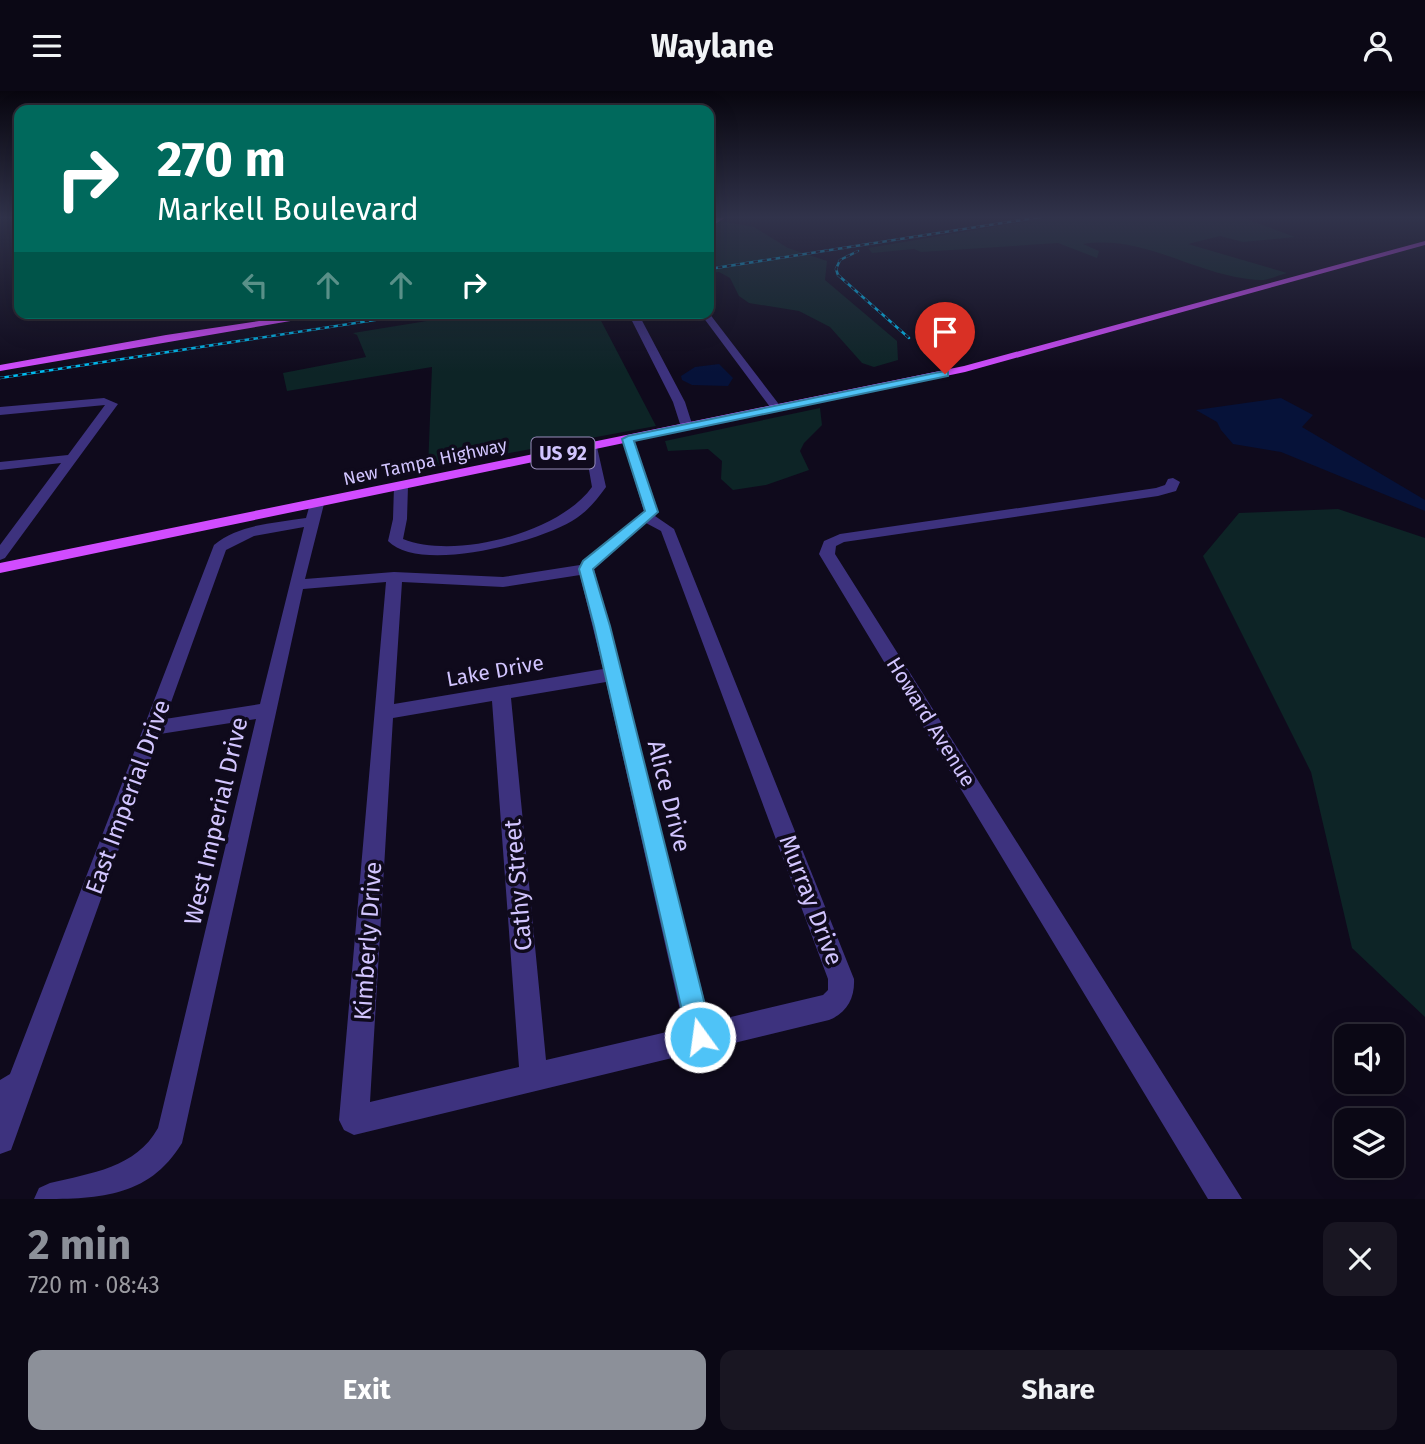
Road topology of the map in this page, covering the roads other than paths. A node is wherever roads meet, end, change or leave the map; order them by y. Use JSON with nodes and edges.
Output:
{"nodes":[{"id":1,"x":1332,"y":269,"type":"edge"},
{"id":2,"x":293,"y":319,"type":"edge"},
{"id":3,"x":636,"y":319,"type":"edge"},
{"id":4,"x":708,"y":319,"type":"edge"},
{"id":5,"x":0,"y":368,"type":"edge"},
{"id":6,"x":776,"y":409,"type":"junction"},
{"id":7,"x":0,"y":411,"type":"edge"},
{"id":8,"x":687,"y":427,"type":"junction"},
{"id":9,"x":628,"y":439,"type":"junction"},
{"id":10,"x":591,"y":447,"type":"junction"},
{"id":11,"x":73,"y":458,"type":"junction"},
{"id":12,"x":0,"y":466,"type":"edge"},
{"id":13,"x":1173,"y":482,"type":"dead end"},
{"id":14,"x":401,"y":486,"type":"junction"},
{"id":15,"x":316,"y":512,"type":"junction"},
{"id":16,"x":646,"y":517,"type":"junction"},
{"id":17,"x":7,"y":536,"type":"edge"},
{"id":18,"x":0,"y":555,"type":"edge"},
{"id":19,"x":0,"y":568,"type":"edge"},
{"id":20,"x":586,"y":569,"type":"junction"},
{"id":21,"x":394,"y":577,"type":"junction"},
{"id":22,"x":296,"y":585,"type":"junction"},
{"id":23,"x":613,"y":674,"type":"junction"},
{"id":24,"x":501,"y":693,"type":"junction"},
{"id":25,"x":268,"y":710,"type":"junction"},
{"id":26,"x":384,"y":713,"type":"junction"},
{"id":27,"x":153,"y":728,"type":"junction"},
{"id":28,"x":700,"y":1037,"type":"junction"},
{"id":29,"x":534,"y":1078,"type":"junction"},
{"id":30,"x":11,"y":1089,"type":"edge"},
{"id":31,"x":0,"y":1139,"type":"edge"},
{"id":32,"x":50,"y":1199,"type":"edge"},
{"id":33,"x":1226,"y":1199,"type":"edge"}],
"edges":[{"from":1,"to":6,"type":"main road","name":"New Tampa Highway","number":"US 92"},
{"from":2,"to":5,"type":"main road"},
{"from":3,"to":8,"type":"street"},
{"from":4,"to":6,"type":"street"},
{"from":6,"to":8,"type":"main road","name":"New Tampa Highway","number":"US 92"},
{"from":7,"to":11,"type":"street"},
{"from":8,"to":9,"type":"main road","name":"New Tampa Highway","number":"US 92"},
{"from":9,"to":10,"type":"main road","name":"New Tampa Highway","number":"US 92"},
{"from":9,"to":16,"type":"street"},
{"from":10,"to":14,"type":"main road","name":"New Tampa Highway","number":"US 92"},
{"from":10,"to":14,"type":"street"},
{"from":11,"to":12,"type":"street"},
{"from":11,"to":17,"type":"street"},
{"from":13,"to":33,"type":"street","name":"Howard Avenue"},
{"from":14,"to":15,"type":"main road","name":"New Tampa Highway","number":"US 92"},
{"from":15,"to":19,"type":"main road","name":"New Tampa Highway","number":"US 92"},
{"from":15,"to":22,"type":"street","name":"West Imperial Drive"},
{"from":15,"to":27,"type":"street","name":"East Imperial Drive"},
{"from":16,"to":20,"type":"street"},
{"from":16,"to":28,"type":"street","name":"Murray Drive"},
{"from":17,"to":18,"type":"street"},
{"from":20,"to":21,"type":"street"},
{"from":20,"to":23,"type":"street","name":"Alice Drive"},
{"from":21,"to":22,"type":"street"},
{"from":21,"to":26,"type":"street","name":"Kimberly Drive"},
{"from":22,"to":25,"type":"street","name":"West Imperial Drive"},
{"from":23,"to":24,"type":"street","name":"Lake Drive"},
{"from":23,"to":28,"type":"street","name":"Alice Drive"},
{"from":24,"to":26,"type":"street","name":"Lake Drive"},
{"from":24,"to":29,"type":"street","name":"Cathy Street"},
{"from":25,"to":27,"type":"street"},
{"from":25,"to":32,"type":"street","name":"West Imperial Drive"},
{"from":26,"to":29,"type":"street","name":"Kimberly Drive"},
{"from":27,"to":30,"type":"street","name":"East Imperial Drive"},
{"from":28,"to":29,"type":"street","name":"Murray Drive"},
{"from":30,"to":31,"type":"street","name":"East Imperial Drive"}]}
